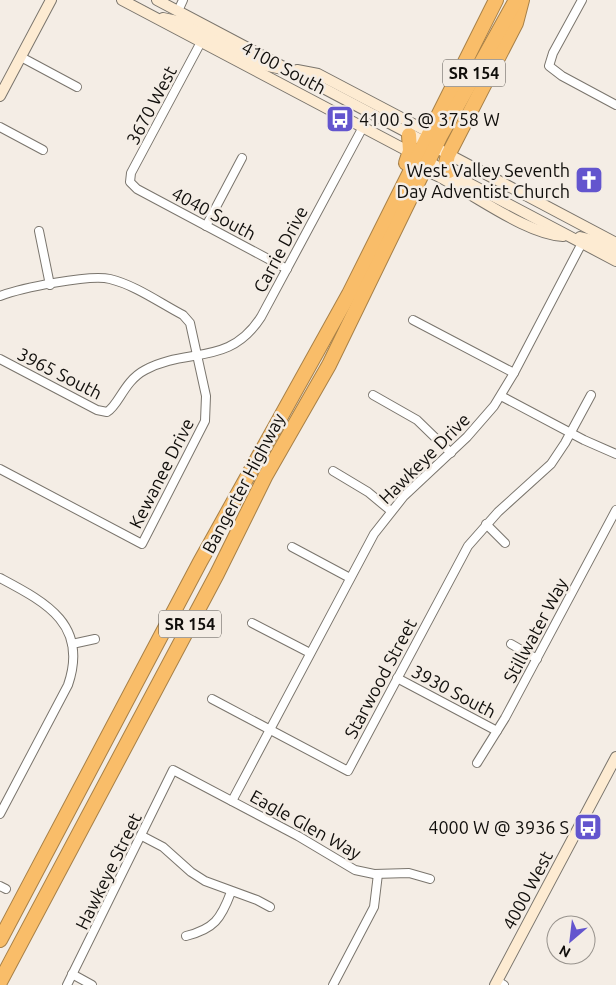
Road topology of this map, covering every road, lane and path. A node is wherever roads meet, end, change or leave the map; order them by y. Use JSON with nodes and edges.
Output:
{"nodes":[{"id":1,"x":51,"y":0,"type":"edge"},
{"id":2,"x":122,"y":0,"type":"edge"},
{"id":3,"x":156,"y":0,"type":"edge"},
{"id":4,"x":183,"y":0,"type":"edge"},
{"id":5,"x":496,"y":0,"type":"edge"},
{"id":6,"x":516,"y":0,"type":"edge"},
{"id":7,"x":522,"y":0,"type":"edge"},
{"id":8,"x":582,"y":0,"type":"edge"},
{"id":9,"x":178,"y":11,"type":"junction"},
{"id":10,"x":150,"y":15,"type":"junction"},
{"id":11,"x":201,"y":42,"type":"junction"},
{"id":12,"x":21,"y":57,"type":"junction"},
{"id":13,"x":289,"y":69,"type":"junction"},
{"id":14,"x":77,"y":87,"type":"dead end"},
{"id":15,"x":0,"y":96,"type":"edge"},
{"id":16,"x":616,"y":105,"type":"edge"},
{"id":17,"x":362,"y":126,"type":"junction"},
{"id":18,"x":0,"y":127,"type":"edge"},
{"id":19,"x":409,"y":135,"type":"joint"},
{"id":20,"x":426,"y":149,"type":"junction"},
{"id":21,"x":44,"y":150,"type":"dead end"},
{"id":22,"x":448,"y":155,"type":"junction"},
{"id":23,"x":242,"y":158,"type":"dead end"},
{"id":24,"x":449,"y":171,"type":"junction"},
{"id":25,"x":130,"y":182,"type":"joint"},
{"id":26,"x":206,"y":226,"type":"junction"},
{"id":27,"x":39,"y":231,"type":"dead end"},
{"id":28,"x":569,"y":236,"type":"junction"},
{"id":29,"x":582,"y":243,"type":"junction"},
{"id":30,"x":616,"y":243,"type":"edge"},
{"id":31,"x":616,"y":251,"type":"edge"},
{"id":32,"x":616,"y":261,"type":"edge"},
{"id":33,"x":287,"y":269,"type":"junction"},
{"id":34,"x":50,"y":285,"type":"junction"},
{"id":35,"x":0,"y":296,"type":"edge"},
{"id":36,"x":413,"y":320,"type":"dead end"},
{"id":37,"x":332,"y":326,"type":"junction"},
{"id":38,"x":197,"y":356,"type":"junction"},
{"id":39,"x":0,"y":359,"type":"edge"},
{"id":40,"x":514,"y":373,"type":"junction"},
{"id":41,"x":373,"y":395,"type":"dead end"},
{"id":42,"x":591,"y":395,"type":"dead end"},
{"id":43,"x":501,"y":396,"type":"junction"},
{"id":44,"x":106,"y":412,"type":"joint"},
{"id":45,"x":570,"y":433,"type":"junction"},
{"id":46,"x":451,"y":453,"type":"junction"},
{"id":47,"x":616,"y":454,"type":"edge"},
{"id":48,"x":0,"y":469,"type":"edge"},
{"id":49,"x":333,"y":471,"type":"dead end"},
{"id":50,"x":266,"y":475,"type":"junction"},
{"id":51,"x":391,"y":510,"type":"junction"},
{"id":52,"x":616,"y":510,"type":"edge"},
{"id":53,"x":486,"y":524,"type":"junction"},
{"id":54,"x":505,"y":543,"type":"dead end"},
{"id":55,"x":292,"y":547,"type":"dead end"},
{"id":56,"x":0,"y":578,"type":"edge"},
{"id":57,"x":350,"y":578,"type":"junction"},
{"id":58,"x":252,"y":623,"type":"dead end"},
{"id":59,"x":95,"y":639,"type":"dead end"},
{"id":60,"x":72,"y":644,"type":"junction"},
{"id":61,"x":511,"y":644,"type":"dead end"},
{"id":62,"x":310,"y":653,"type":"junction"},
{"id":63,"x":537,"y":658,"type":"junction"},
{"id":64,"x":397,"y":678,"type":"junction"},
{"id":65,"x":212,"y":698,"type":"dead end"},
{"id":66,"x":270,"y":729,"type":"junction"},
{"id":67,"x":496,"y":731,"type":"junction"},
{"id":68,"x":616,"y":756,"type":"edge"},
{"id":69,"x":477,"y":763,"type":"dead end"},
{"id":70,"x":173,"y":770,"type":"joint"},
{"id":71,"x":0,"y":792,"type":"edge"},
{"id":72,"x":9,"y":797,"type":"junction"},
{"id":73,"x":232,"y":801,"type":"junction"},
{"id":74,"x":0,"y":814,"type":"edge"},
{"id":75,"x":142,"y":836,"type":"junction"},
{"id":76,"x":378,"y":874,"type":"junction"},
{"id":77,"x":430,"y":879,"type":"dead end"},
{"id":78,"x":231,"y":892,"type":"junction"},
{"id":79,"x":270,"y":907,"type":"dead end"},
{"id":80,"x":186,"y":936,"type":"dead end"},
{"id":81,"x":0,"y":940,"type":"edge"},
{"id":82,"x":72,"y":974,"type":"junction"},
{"id":83,"x":0,"y":982,"type":"edge"},
{"id":84,"x":499,"y":984,"type":"edge"},
{"id":85,"x":67,"y":985,"type":"edge"},
{"id":86,"x":92,"y":985,"type":"edge"},
{"id":87,"x":333,"y":985,"type":"edge"}],
"edges":[{"from":1,"to":12,"type":"main road"},
{"from":2,"to":10,"type":"main road","name":"4100 South"},
{"from":3,"to":9,"type":"main road","name":"4100 South"},
{"from":4,"to":9,"type":"street"},
{"from":5,"to":20,"type":"highway","name":"Bangerter Highway","number":"SR 154"},
{"from":6,"to":20,"type":"highway","name":"Bangerter Highway","number":"SR 154"},
{"from":7,"to":22,"type":"highway"},
{"from":8,"to":16,"type":"street"},
{"from":9,"to":13,"type":"main road","name":"4100 South"},
{"from":10,"to":11,"type":"main road","name":"4100 South"},
{"from":10,"to":13,"type":"main road"},
{"from":11,"to":17,"type":"main road","name":"4100 South"},
{"from":11,"to":25,"type":"street","name":"3670 West"},
{"from":12,"to":14,"type":"street"},
{"from":12,"to":15,"type":"main road"},
{"from":13,"to":19,"type":"main road","name":"4100 South"},
{"from":13,"to":20,"type":"main road"},
{"from":17,"to":20,"type":"main road","name":"4100 South"},
{"from":17,"to":33,"type":"street","name":"Carrie Drive"},
{"from":18,"to":21,"type":"street"},
{"from":19,"to":20,"type":"highway"},
{"from":20,"to":22,"type":"main road","name":"4100 South"},
{"from":20,"to":24,"type":"main road","name":"4100 South"},
{"from":20,"to":28,"type":"main road"},
{"from":20,"to":37,"type":"highway","name":"Bangerter Highway","number":"SR 154"},
{"from":20,"to":37,"type":"highway"},
{"from":20,"to":50,"type":"highway","name":"Bangerter Highway","number":"SR 154"},
{"from":22,"to":24,"type":"highway"},
{"from":22,"to":30,"type":"main road","name":"4100 South"},
{"from":23,"to":26,"type":"street"},
{"from":24,"to":28,"type":"main road","name":"4100 South"},
{"from":25,"to":26,"type":"street","name":"4040 South"},
{"from":26,"to":33,"type":"street","name":"4040 South"},
{"from":27,"to":34,"type":"street"},
{"from":28,"to":29,"type":"main road","name":"4100 South"},
{"from":28,"to":31,"type":"main road"},
{"from":29,"to":32,"type":"main road","name":"4100 South"},
{"from":29,"to":40,"type":"street","name":"Hawkeye Drive"},
{"from":33,"to":38,"type":"street","name":"Carrie Drive"},
{"from":34,"to":35,"type":"street","name":"Kewanee Drive"},
{"from":34,"to":38,"type":"street","name":"Kewanee Drive"},
{"from":36,"to":40,"type":"street"},
{"from":37,"to":50,"type":"highway"},
{"from":37,"to":81,"type":"highway","name":"Bangerter Highway","number":"SR 154"},
{"from":38,"to":44,"type":"street","name":"Carrie Drive"},
{"from":38,"to":48,"type":"street","name":"Kewanee Drive"},
{"from":39,"to":44,"type":"street","name":"3965 South"},
{"from":40,"to":43,"type":"street","name":"Hawkeye Drive"},
{"from":41,"to":46,"type":"street"},
{"from":42,"to":45,"type":"street","name":"Starwood Street"},
{"from":43,"to":45,"type":"street"},
{"from":43,"to":46,"type":"street","name":"Hawkeye Drive"},
{"from":45,"to":47,"type":"street"},
{"from":45,"to":53,"type":"street","name":"Starwood Street"},
{"from":46,"to":51,"type":"street","name":"Hawkeye Drive"},
{"from":49,"to":51,"type":"street"},
{"from":50,"to":83,"type":"highway","name":"Bangerter Highway","number":"SR 154"},
{"from":51,"to":57,"type":"street","name":"Hawkeye Drive"},
{"from":52,"to":63,"type":"street","name":"Stillwater Way"},
{"from":53,"to":54,"type":"street"},
{"from":53,"to":64,"type":"street","name":"Starwood Street"},
{"from":55,"to":57,"type":"street"},
{"from":56,"to":60,"type":"street"},
{"from":57,"to":62,"type":"street","name":"Hawkeye Drive"},
{"from":58,"to":62,"type":"street"},
{"from":59,"to":60,"type":"street"},
{"from":60,"to":72,"type":"street"},
{"from":61,"to":63,"type":"street"},
{"from":62,"to":66,"type":"street","name":"Hawkeye Drive"},
{"from":63,"to":67,"type":"street","name":"Stillwater Way"},
{"from":64,"to":66,"type":"street","name":"Starwood Street"},
{"from":64,"to":67,"type":"street","name":"3930 South"},
{"from":65,"to":66,"type":"street"},
{"from":66,"to":73,"type":"street","name":"Hawkeye Drive"},
{"from":67,"to":69,"type":"street","name":"Stillwater Way"},
{"from":68,"to":84,"type":"main road","name":"4000 West"},
{"from":70,"to":73,"type":"street","name":"Eagle Glen Way"},
{"from":70,"to":75,"type":"street","name":"Hawkeye Street"},
{"from":71,"to":72,"type":"street"},
{"from":72,"to":74,"type":"street"},
{"from":73,"to":76,"type":"street","name":"Eagle Glen Way"},
{"from":75,"to":78,"type":"street"},
{"from":75,"to":82,"type":"street","name":"Hawkeye Street"},
{"from":76,"to":77,"type":"street","name":"Eagle Glen Way"},
{"from":76,"to":87,"type":"street"},
{"from":78,"to":79,"type":"street"},
{"from":78,"to":80,"type":"street"},
{"from":82,"to":85,"type":"street","name":"Hawkeye Street"},
{"from":82,"to":86,"type":"street"}]}
